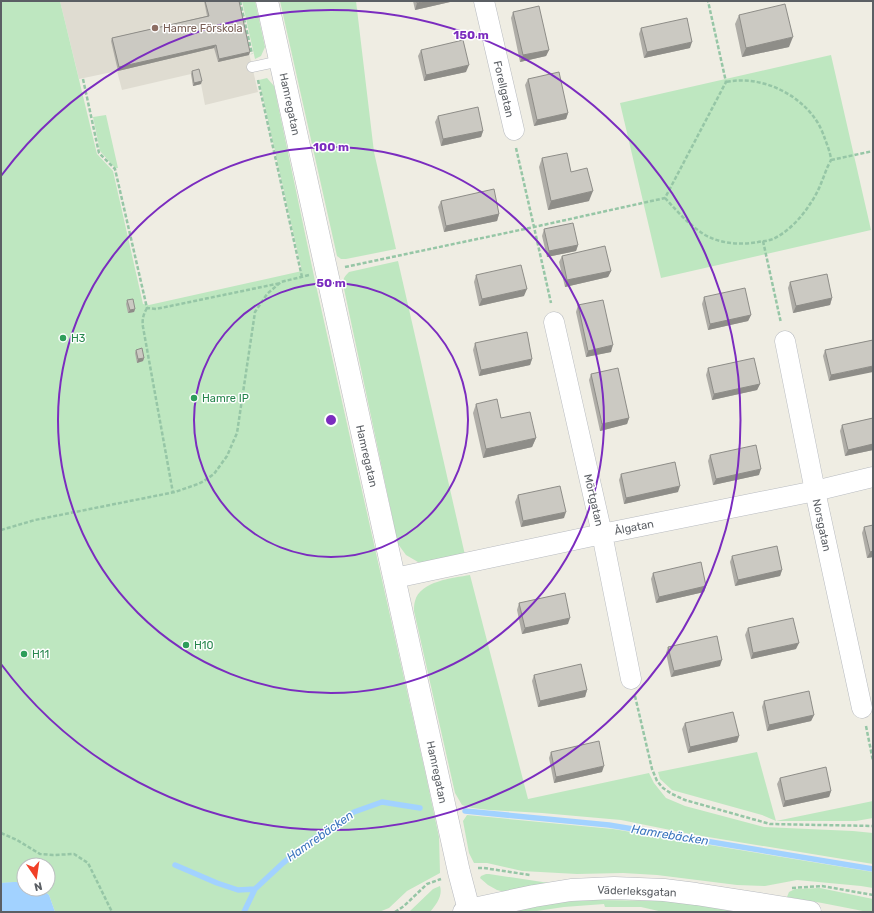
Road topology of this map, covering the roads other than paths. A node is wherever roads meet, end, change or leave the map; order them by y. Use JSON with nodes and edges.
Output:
{"nodes":[{"id":1,"x":267,"y":1,"type":"edge"},
{"id":2,"x":484,"y":1,"type":"edge"},
{"id":3,"x":280,"y":61,"type":"junction"},
{"id":4,"x":254,"y":67,"type":"road end"},
{"id":5,"x":514,"y":130,"type":"road end"},
{"id":6,"x":554,"y":322,"type":"road end"},
{"id":7,"x":785,"y":341,"type":"road end"},
{"id":8,"x":873,"y":477,"type":"edge"},
{"id":9,"x":815,"y":491,"type":"junction"},
{"id":10,"x":602,"y":534,"type":"junction"},
{"id":11,"x":395,"y":578,"type":"junction"},
{"id":12,"x":631,"y":679,"type":"road end"},
{"id":13,"x":862,"y":708,"type":"road end"},
{"id":14,"x":761,"y":908,"type":"edge"},
{"id":15,"x":466,"y":911,"type":"edge"},
{"id":16,"x":810,"y":912,"type":"edge"}],
"edges":[{"from":1,"to":3,"type":"street","name":"Hamregatan"},
{"from":2,"to":5,"type":"street","name":"Forellgatan"},
{"from":3,"to":4,"type":"lane"},
{"from":3,"to":11,"type":"street","name":"Hamregatan"},
{"from":6,"to":10,"type":"street","name":"Mörtgatan"},
{"from":7,"to":9,"type":"street","name":"Norsgatan"},
{"from":8,"to":9,"type":"street","name":"Ålgatan"},
{"from":9,"to":10,"type":"street","name":"Ålgatan"},
{"from":9,"to":13,"type":"street","name":"Norsgatan"},
{"from":10,"to":11,"type":"street","name":"Ålgatan"},
{"from":10,"to":12,"type":"street","name":"Mörtgatan"},
{"from":11,"to":15,"type":"street","name":"Hamregatan"},
{"from":14,"to":15,"type":"street","name":"Väderleksgatan"},
{"from":14,"to":16,"type":"street","name":"Väderleksgatan"}]}
